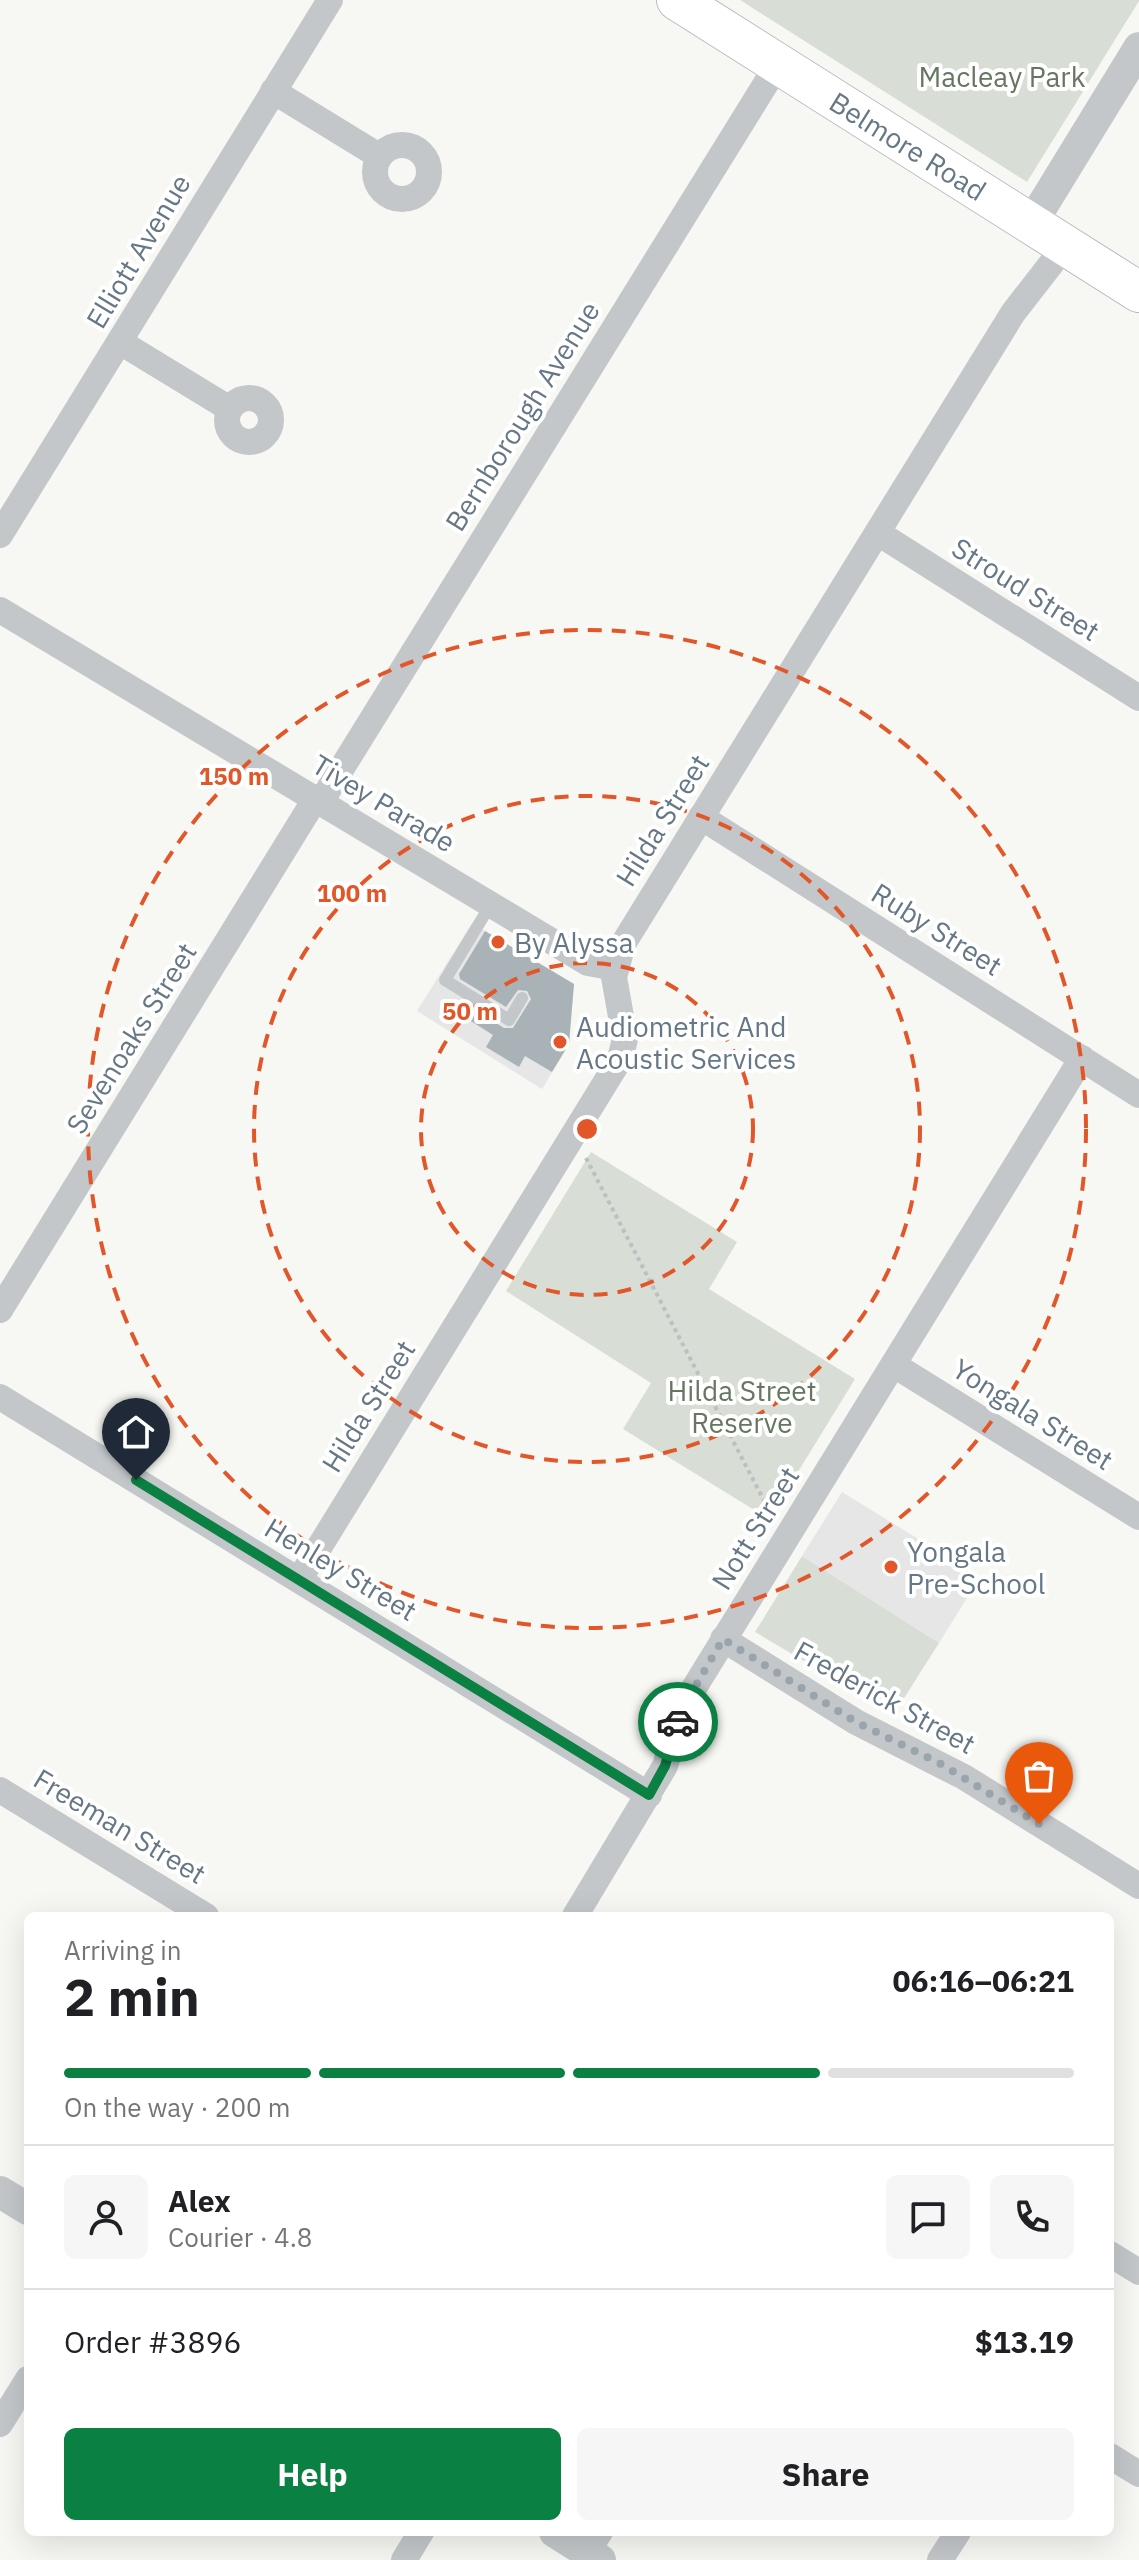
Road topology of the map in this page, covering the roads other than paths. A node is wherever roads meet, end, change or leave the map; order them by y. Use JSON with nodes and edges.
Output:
{"nodes":[{"id":1,"x":330,"y":0,"type":"edge"},
{"id":2,"x":677,"y":0,"type":"edge"},
{"id":3,"x":1139,"y":48,"type":"edge"},
{"id":4,"x":778,"y":64,"type":"junction"},
{"id":5,"x":273,"y":91,"type":"junction"},
{"id":6,"x":379,"y":156,"type":"dead end"},
{"id":7,"x":1048,"y":235,"type":"junction"},
{"id":8,"x":1139,"y":292,"type":"edge"},
{"id":9,"x":120,"y":342,"type":"junction"},
{"id":10,"x":230,"y":409,"type":"dead end"},
{"id":11,"x":878,"y":533,"type":"junction"},
{"id":12,"x":0,"y":535,"type":"edge"},
{"id":13,"x":0,"y":610,"type":"edge"},
{"id":14,"x":1139,"y":698,"type":"edge"},
{"id":15,"x":318,"y":801,"type":"junction"},
{"id":16,"x":701,"y":817,"type":"junction"},
{"id":17,"x":491,"y":904,"type":"junction"},
{"id":18,"x":615,"y":968,"type":"junction"},
{"id":19,"x":522,"y":998,"type":"dead end"},
{"id":20,"x":1082,"y":1058,"type":"junction"},
{"id":21,"x":1139,"y":1095,"type":"edge"},
{"id":22,"x":0,"y":1310,"type":"edge"},
{"id":23,"x":894,"y":1365,"type":"junction"},
{"id":24,"x":0,"y":1397,"type":"edge"},
{"id":25,"x":1139,"y":1517,"type":"edge"},
{"id":26,"x":299,"y":1580,"type":"junction"},
{"id":27,"x":723,"y":1639,"type":"junction"},
{"id":28,"x":0,"y":1790,"type":"edge"},
{"id":29,"x":649,"y":1795,"type":"junction"},
{"id":30,"x":1139,"y":1886,"type":"edge"},
{"id":31,"x":199,"y":1912,"type":"edge"},
{"id":32,"x":577,"y":1912,"type":"edge"},
{"id":33,"x":0,"y":2192,"type":"edge"},
{"id":34,"x":24,"y":2207,"type":"edge"},
{"id":35,"x":1114,"y":2256,"type":"edge"},
{"id":36,"x":1139,"y":2272,"type":"edge"},
{"id":37,"x":24,"y":2385,"type":"edge"},
{"id":38,"x":0,"y":2424,"type":"edge"},
{"id":39,"x":1114,"y":2458,"type":"edge"},
{"id":40,"x":1139,"y":2474,"type":"edge"},
{"id":41,"x":419,"y":2536,"type":"edge"},
{"id":42,"x":565,"y":2536,"type":"edge"},
{"id":43,"x":955,"y":2536,"type":"edge"},
{"id":44,"x":596,"y":2548,"type":"edge"},
{"id":45,"x":404,"y":2560,"type":"edge"},
{"id":46,"x":940,"y":2560,"type":"edge"}],
"edges":[{"from":1,"to":5,"type":"street","name":"Elliott Avenue"},
{"from":2,"to":4,"type":"main road","name":"Belmore Road"},
{"from":3,"to":7,"type":"street"},
{"from":4,"to":7,"type":"main road","name":"Belmore Road"},
{"from":4,"to":15,"type":"street","name":"Bernborough Avenue"},
{"from":5,"to":6,"type":"street"},
{"from":5,"to":9,"type":"street","name":"Elliott Avenue"},
{"from":7,"to":8,"type":"main road","name":"Belmore Road"},
{"from":7,"to":11,"type":"street","name":"Hilda Street"},
{"from":9,"to":10,"type":"street"},
{"from":9,"to":12,"type":"street","name":"Elliott Avenue"},
{"from":11,"to":14,"type":"street","name":"Stroud Street"},
{"from":11,"to":16,"type":"street","name":"Hilda Street"},
{"from":13,"to":15,"type":"street","name":"Tivey Parade"},
{"from":15,"to":17,"type":"street","name":"Tivey Parade"},
{"from":15,"to":22,"type":"street","name":"Sevenoaks Street"},
{"from":16,"to":18,"type":"street","name":"Hilda Street"},
{"from":16,"to":20,"type":"street","name":"Ruby Street"},
{"from":17,"to":18,"type":"street","name":"Tivey Parade"},
{"from":17,"to":19,"type":"lane"},
{"from":18,"to":26,"type":"street","name":"Hilda Street"},
{"from":20,"to":21,"type":"street","name":"Ruby Street"},
{"from":20,"to":23,"type":"street","name":"Nott Street"},
{"from":23,"to":25,"type":"street","name":"Yongala Street"},
{"from":23,"to":27,"type":"street","name":"Nott Street"},
{"from":24,"to":26,"type":"street","name":"Henley Street"},
{"from":26,"to":29,"type":"street","name":"Henley Street"},
{"from":27,"to":29,"type":"street","name":"Nott Street"},
{"from":27,"to":30,"type":"street","name":"Frederick Street"},
{"from":28,"to":31,"type":"street","name":"Freeman Street"},
{"from":29,"to":32,"type":"street","name":"Nott Street"},
{"from":33,"to":34,"type":"street"},
{"from":35,"to":36,"type":"street"},
{"from":37,"to":38,"type":"street"},
{"from":39,"to":40,"type":"street"},
{"from":41,"to":45,"type":"street"},
{"from":42,"to":44,"type":"street"},
{"from":43,"to":46,"type":"street"}]}
